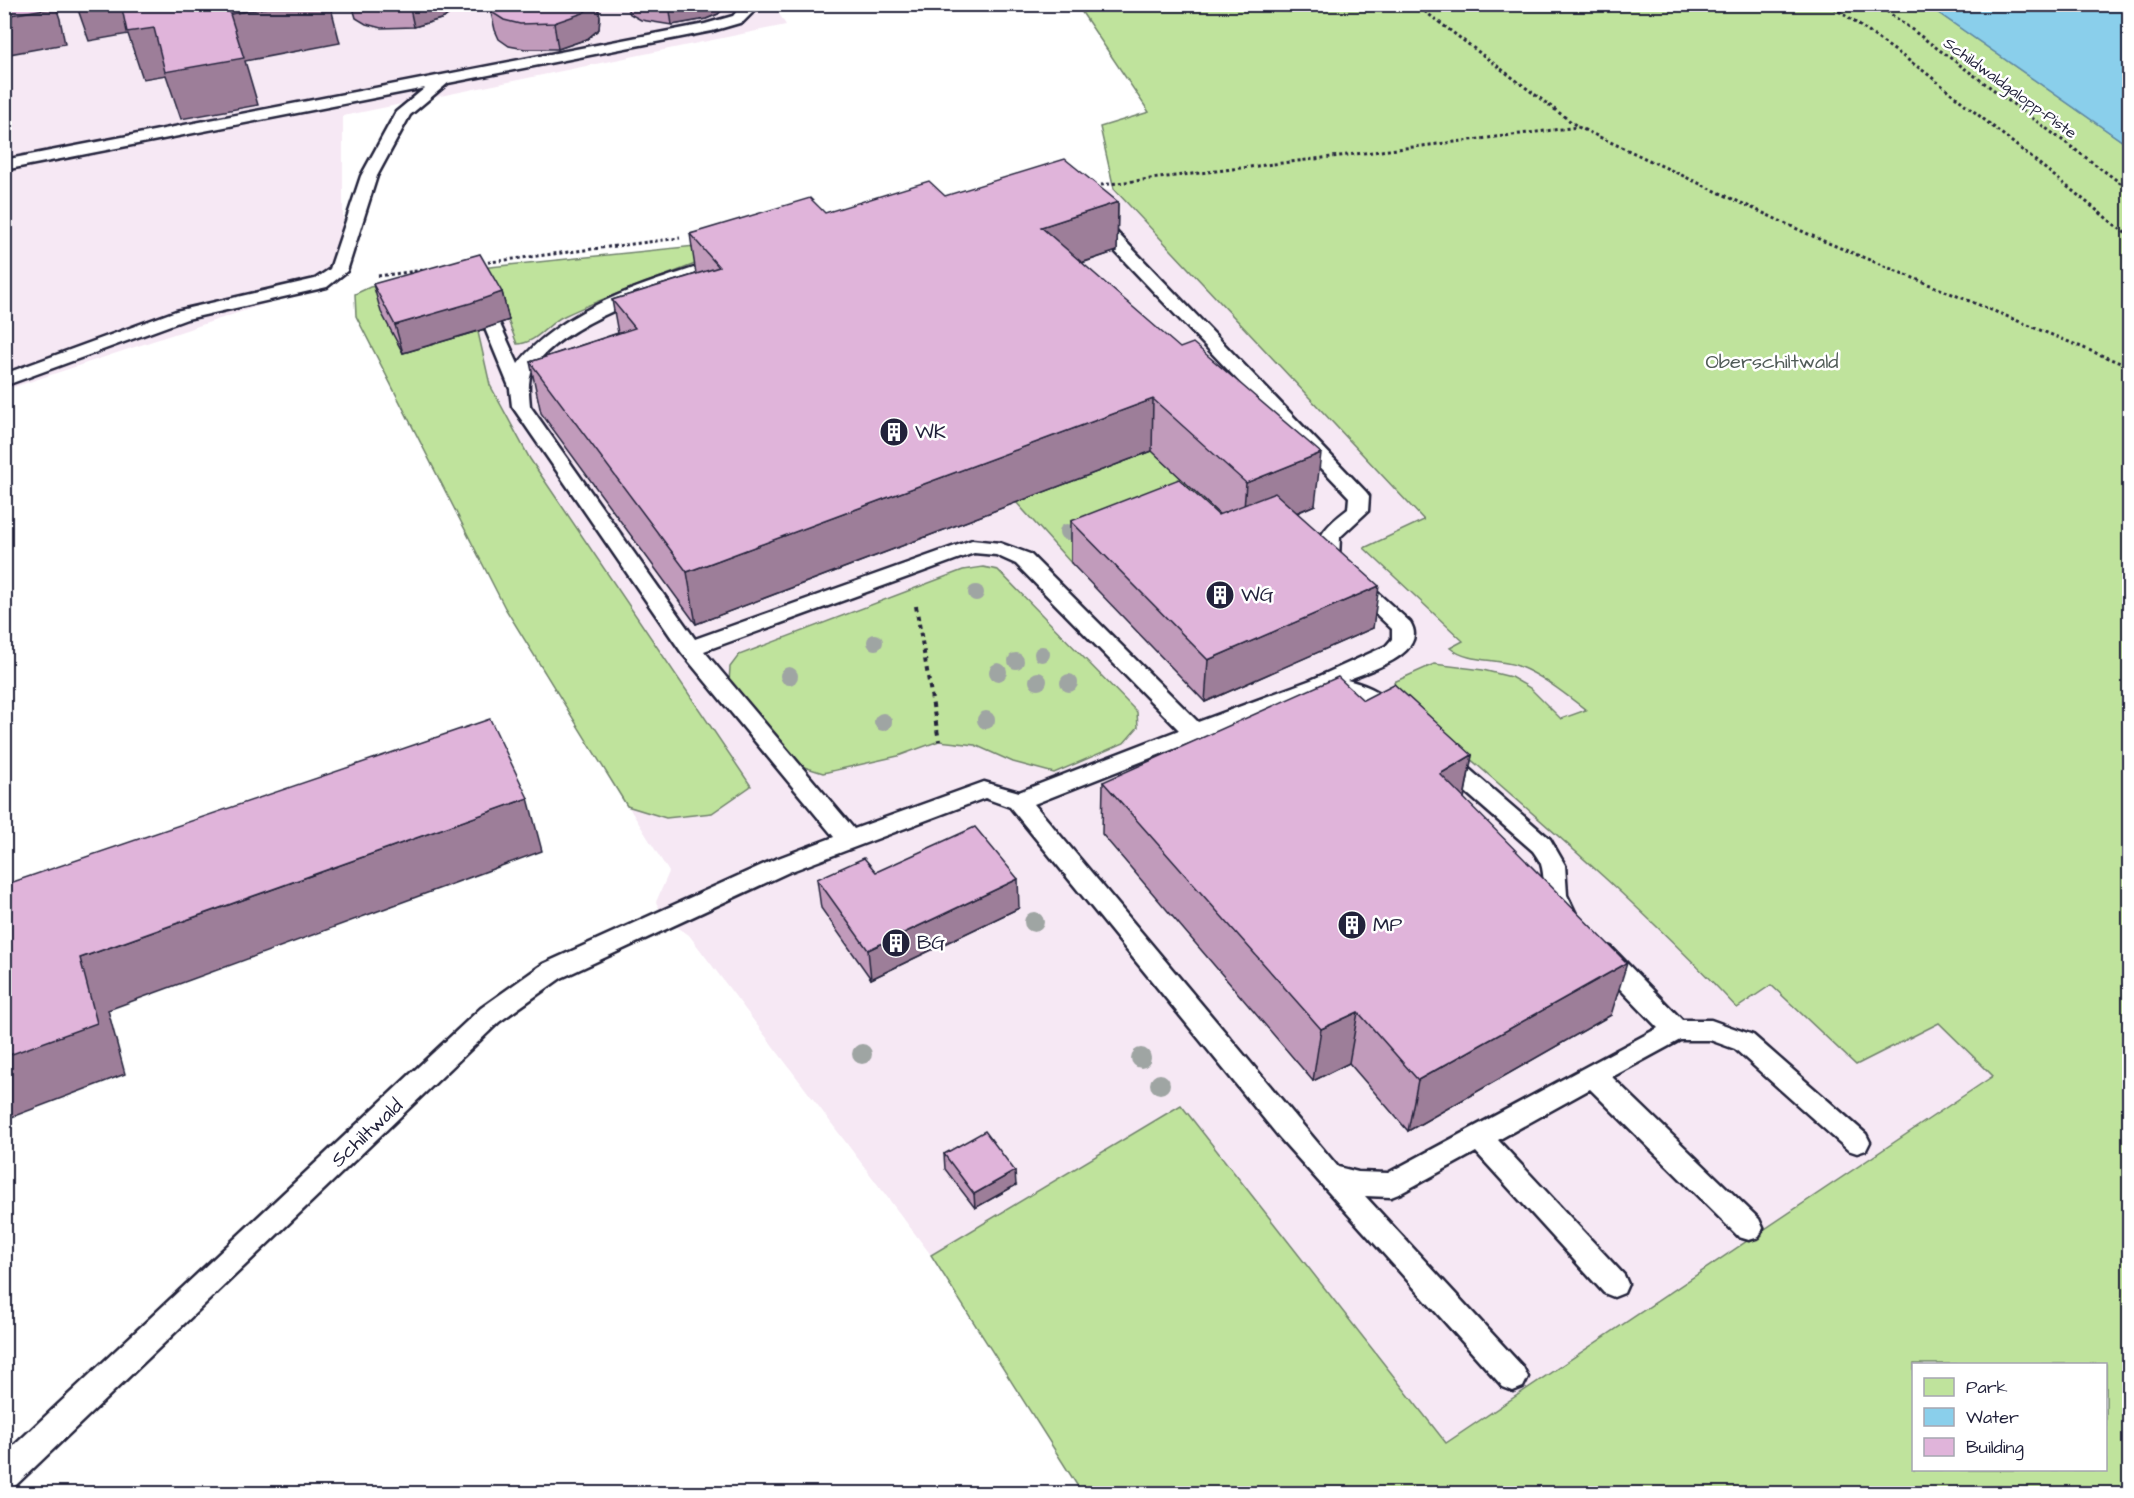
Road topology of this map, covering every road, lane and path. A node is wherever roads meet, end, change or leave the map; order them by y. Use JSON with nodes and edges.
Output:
{"nodes":[{"id":1,"x":750,"y":4,"type":"edge"},
{"id":2,"x":1415,"y":4,"type":"edge"},
{"id":3,"x":1829,"y":4,"type":"edge"},
{"id":4,"x":1877,"y":4,"type":"edge"},
{"id":5,"x":444,"y":79,"type":"junction"},
{"id":6,"x":1578,"y":128,"type":"junction"},
{"id":7,"x":4,"y":165,"type":"edge"},
{"id":8,"x":1100,"y":185,"type":"edge"},
{"id":9,"x":2130,"y":190,"type":"edge"},
{"id":10,"x":1083,"y":207,"type":"edge"},
{"id":11,"x":687,"y":237,"type":"dead end"},
{"id":12,"x":2130,"y":237,"type":"edge"},
{"id":13,"x":741,"y":260,"type":"edge"},
{"id":14,"x":474,"y":264,"type":"edge"},
{"id":15,"x":427,"y":270,"type":"edge"},
{"id":16,"x":321,"y":283,"type":"junction"},
{"id":17,"x":493,"y":326,"type":"dead end"},
{"id":18,"x":2130,"y":367,"type":"edge"},
{"id":19,"x":4,"y":381,"type":"edge"},
{"id":20,"x":519,"y":388,"type":"junction"},
{"id":21,"x":910,"y":568,"type":"junction"},
{"id":22,"x":690,"y":648,"type":"junction"},
{"id":23,"x":1311,"y":687,"type":"junction"},
{"id":24,"x":1195,"y":733,"type":"junction"},
{"id":25,"x":939,"y":741,"type":"dead end"},
{"id":26,"x":1018,"y":801,"type":"junction"},
{"id":27,"x":850,"y":840,"type":"junction"},
{"id":28,"x":1676,"y":1030,"type":"junction"},
{"id":29,"x":1593,"y":1076,"type":"junction"},
{"id":30,"x":1479,"y":1137,"type":"junction"},
{"id":31,"x":1857,"y":1142,"type":"dead end"},
{"id":32,"x":1329,"y":1176,"type":"junction"},
{"id":33,"x":1749,"y":1228,"type":"dead end"},
{"id":34,"x":1614,"y":1284,"type":"dead end"},
{"id":35,"x":1513,"y":1377,"type":"dead end"},
{"id":36,"x":4,"y":1476,"type":"edge"}],
"edges":[{"from":1,"to":5,"type":"lane"},
{"from":2,"to":6,"type":"path"},
{"from":3,"to":12,"type":"path"},
{"from":4,"to":9,"type":"path","name":"Schildwaldgalopp-Piste"},
{"from":5,"to":7,"type":"lane"},
{"from":5,"to":16,"type":"lane"},
{"from":6,"to":8,"type":"path"},
{"from":6,"to":18,"type":"path"},
{"from":10,"to":23,"type":"lane"},
{"from":11,"to":14,"type":"path"},
{"from":13,"to":20,"type":"lane"},
{"from":15,"to":16,"type":"path"},
{"from":16,"to":19,"type":"lane"},
{"from":17,"to":20,"type":"lane"},
{"from":20,"to":22,"type":"lane"},
{"from":21,"to":22,"type":"lane"},
{"from":21,"to":24,"type":"lane"},
{"from":21,"to":25,"type":"path"},
{"from":22,"to":27,"type":"lane"},
{"from":23,"to":24,"type":"lane"},
{"from":23,"to":28,"type":"lane"},
{"from":24,"to":26,"type":"lane"},
{"from":26,"to":27,"type":"lane","name":"Schiltwald"},
{"from":26,"to":32,"type":"lane"},
{"from":27,"to":36,"type":"lane","name":"Schiltwald"},
{"from":28,"to":29,"type":"lane"},
{"from":28,"to":31,"type":"lane"},
{"from":29,"to":30,"type":"lane"},
{"from":29,"to":33,"type":"lane"},
{"from":30,"to":32,"type":"lane"},
{"from":30,"to":34,"type":"lane"},
{"from":32,"to":35,"type":"lane"}]}
